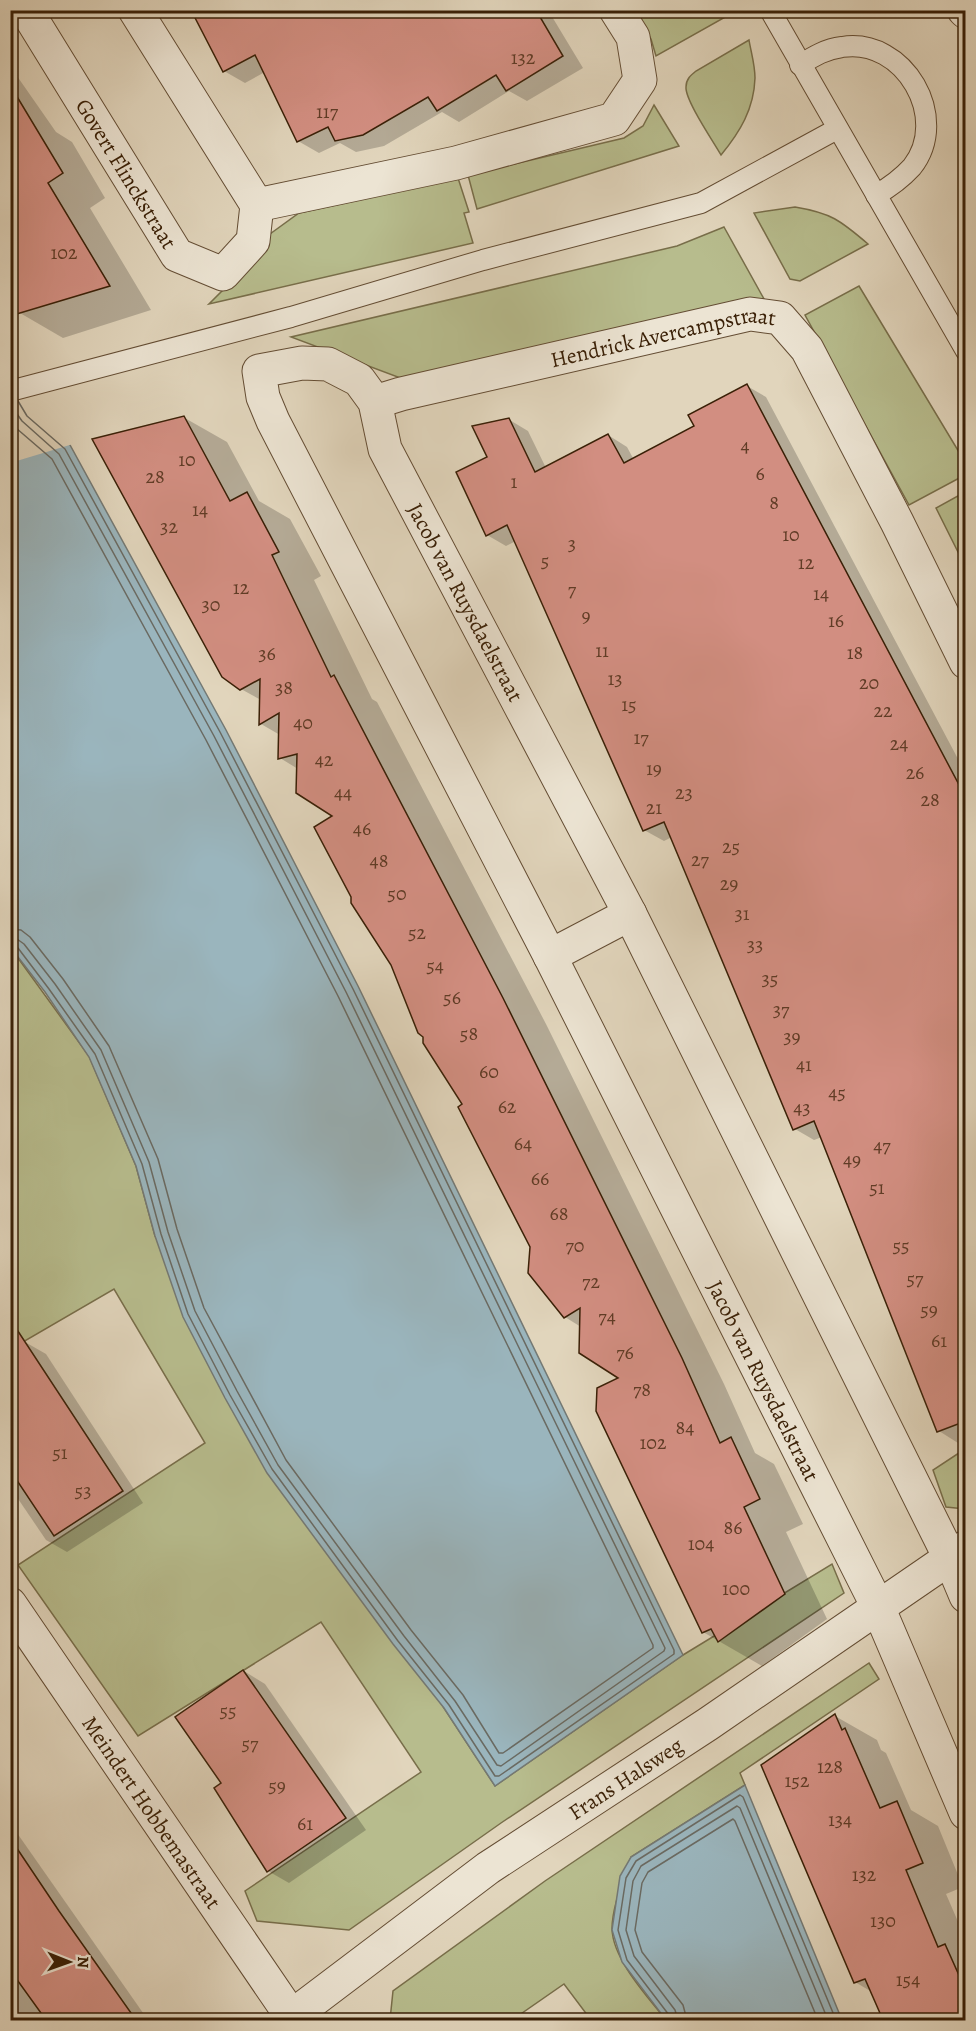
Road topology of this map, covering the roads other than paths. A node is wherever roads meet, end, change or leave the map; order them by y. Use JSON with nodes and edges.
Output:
{"nodes":[{"id":1,"x":26,"y":10,"type":"edge"},
{"id":2,"x":135,"y":10,"type":"edge"},
{"id":3,"x":616,"y":10,"type":"edge"},
{"id":4,"x":770,"y":10,"type":"edge"},
{"id":5,"x":800,"y":65,"type":"junction"},
{"id":6,"x":837,"y":129,"type":"junction"},
{"id":7,"x":876,"y":195,"type":"junction"},
{"id":8,"x":257,"y":205,"type":"junction"},
{"id":9,"x":966,"y":351,"type":"edge"},
{"id":10,"x":10,"y":391,"type":"edge"},
{"id":11,"x":375,"y":402,"type":"junction"},
{"id":12,"x":966,"y":662,"type":"edge"},
{"id":13,"x":630,"y":914,"type":"junction"},
{"id":14,"x":550,"y":956,"type":"junction"},
{"id":15,"x":958,"y":1553,"type":"edge"},
{"id":16,"x":966,"y":1596,"type":"edge"},
{"id":17,"x":10,"y":1604,"type":"edge"},
{"id":18,"x":878,"y":1607,"type":"junction"},
{"id":19,"x":966,"y":1813,"type":"edge"},
{"id":20,"x":292,"y":2019,"type":"edge"}],
"edges":[{"from":1,"to":8,"type":"street","name":"Govert Flinckstraat"},
{"from":2,"to":8,"type":"street"},
{"from":3,"to":8,"type":"street"},
{"from":4,"to":5,"type":"lane"},
{"from":5,"to":6,"type":"lane"},
{"from":5,"to":7,"type":"lane"},
{"from":6,"to":7,"type":"lane"},
{"from":6,"to":10,"type":"lane"},
{"from":7,"to":9,"type":"lane"},
{"from":11,"to":12,"type":"street","name":"Hendrick Avercampstraat"},
{"from":11,"to":13,"type":"street","name":"Jacob van Ruysdaelstraat"},
{"from":11,"to":14,"type":"street","name":"Jacob van Ruysdaelstraat"},
{"from":13,"to":14,"type":"street"},
{"from":13,"to":15,"type":"street","name":"Jacob van Ruysdaelstraat"},
{"from":14,"to":18,"type":"street","name":"Jacob van Ruysdaelstraat"},
{"from":15,"to":16,"type":"street","name":"Jacob van Ruysdaelstraat"},
{"from":15,"to":18,"type":"street","name":"Frans Halsweg"},
{"from":17,"to":20,"type":"street","name":"Meindert Hobbemastraat"},
{"from":18,"to":19,"type":"street","name":"Jacob van Ruysdaelstraat"},
{"from":18,"to":20,"type":"street","name":"Frans Halsweg"}]}
